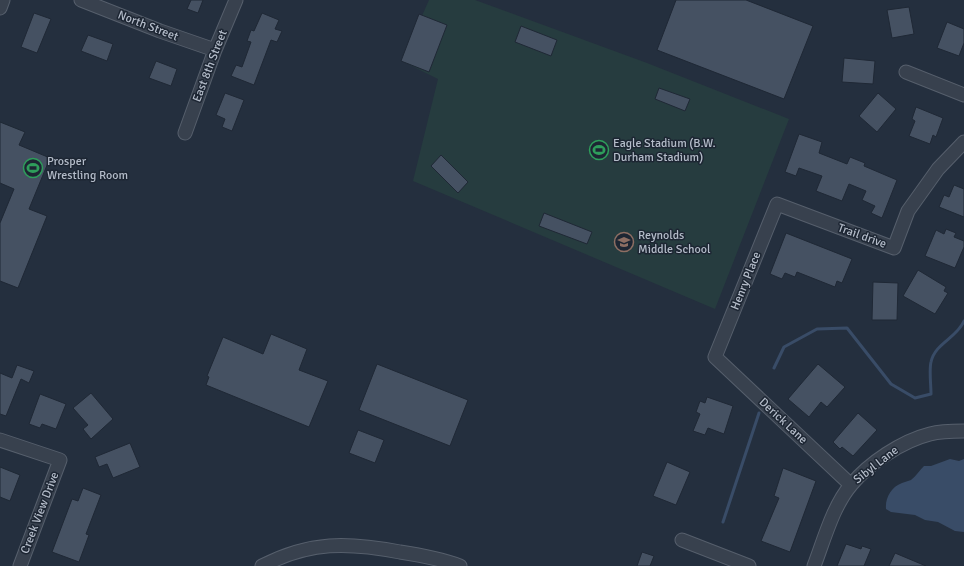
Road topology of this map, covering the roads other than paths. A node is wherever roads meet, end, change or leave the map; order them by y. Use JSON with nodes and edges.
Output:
{"nodes":[{"id":1,"x":3,"y":0,"type":"edge"},
{"id":2,"x":82,"y":0,"type":"edge"},
{"id":3,"x":236,"y":0,"type":"edge"},
{"id":4,"x":0,"y":8,"type":"edge"},
{"id":5,"x":215,"y":50,"type":"junction"},
{"id":6,"x":906,"y":72,"type":"dead end"},
{"id":7,"x":964,"y":95,"type":"edge"},
{"id":8,"x":185,"y":133,"type":"dead end"},
{"id":9,"x":964,"y":142,"type":"edge"},
{"id":10,"x":777,"y":204,"type":"joint"},
{"id":11,"x":715,"y":358,"type":"joint"},
{"id":12,"x":964,"y":431,"type":"edge"},
{"id":13,"x":0,"y":440,"type":"edge"},
{"id":14,"x":851,"y":485,"type":"junction"},
{"id":15,"x":682,"y":540,"type":"dead end"},
{"id":16,"x":20,"y":566,"type":"edge"},
{"id":17,"x":262,"y":566,"type":"edge"},
{"id":18,"x":460,"y":566,"type":"edge"},
{"id":19,"x":749,"y":566,"type":"edge"},
{"id":20,"x":814,"y":566,"type":"edge"}],
"edges":[{"from":1,"to":4,"type":"street"},
{"from":2,"to":5,"type":"street","name":"North Street"},
{"from":3,"to":5,"type":"street","name":"East 8th Street"},
{"from":5,"to":8,"type":"street","name":"East 8th Street"},
{"from":6,"to":7,"type":"street"},
{"from":9,"to":10,"type":"street","name":"Trail drive"},
{"from":10,"to":11,"type":"street","name":"Henry Place"},
{"from":11,"to":14,"type":"street","name":"Derick Lane"},
{"from":12,"to":14,"type":"street","name":"Sibyl Lane"},
{"from":13,"to":16,"type":"street","name":"Creek View Drive"},
{"from":14,"to":20,"type":"street","name":"Sibyl Lane"},
{"from":15,"to":19,"type":"street"},
{"from":17,"to":18,"type":"street"}]}
